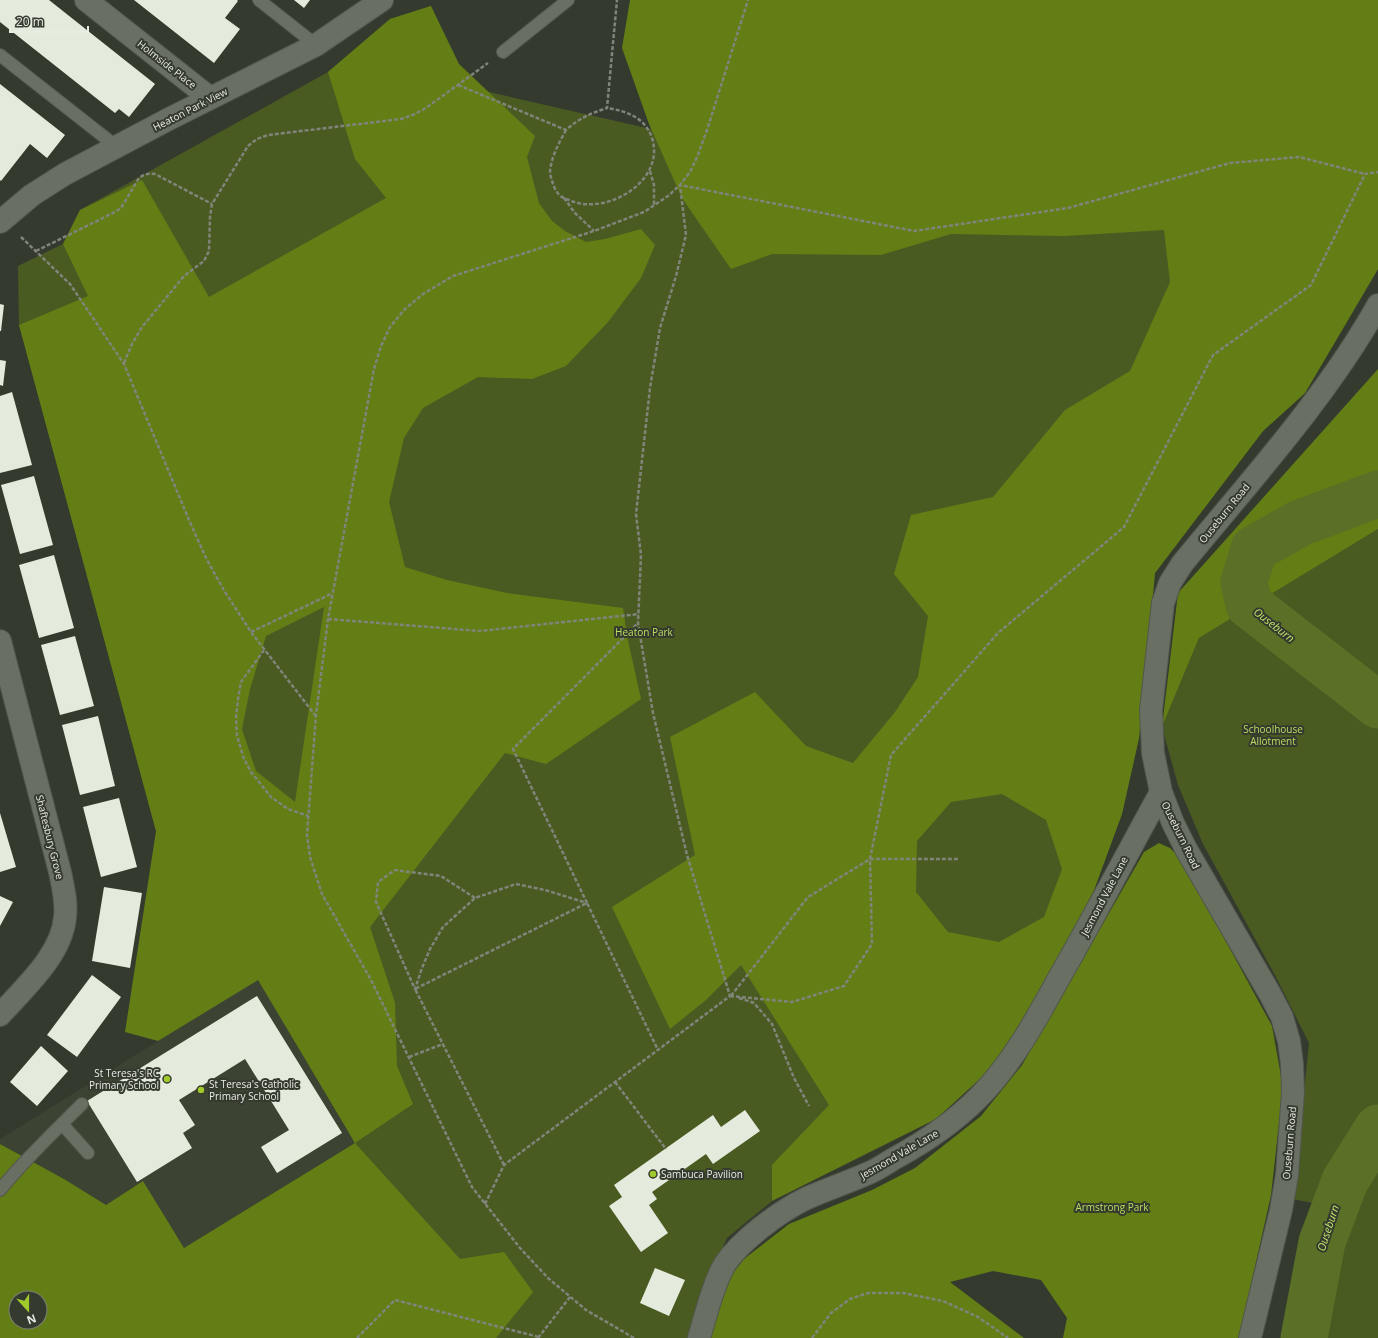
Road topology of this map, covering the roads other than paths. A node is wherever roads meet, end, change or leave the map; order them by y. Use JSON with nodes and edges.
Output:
{"nodes":[{"id":1,"x":86,"y":0,"type":"edge"},
{"id":2,"x":258,"y":0,"type":"edge"},
{"id":3,"x":382,"y":0,"type":"edge"},
{"id":4,"x":568,"y":0,"type":"edge"},
{"id":5,"x":316,"y":45,"type":"junction"},
{"id":6,"x":502,"y":52,"type":"road end"},
{"id":7,"x":0,"y":55,"type":"edge"},
{"id":8,"x":210,"y":98,"type":"junction"},
{"id":9,"x":117,"y":147,"type":"junction"},
{"id":10,"x":1,"y":220,"type":"edge"},
{"id":11,"x":1378,"y":305,"type":"edge"},
{"id":12,"x":0,"y":641,"type":"edge"},
{"id":13,"x":1161,"y":792,"type":"junction"},
{"id":14,"x":0,"y":1015,"type":"edge"},
{"id":15,"x":82,"y":1104,"type":"dead end"},
{"id":16,"x":62,"y":1124,"type":"junction"},
{"id":17,"x":88,"y":1153,"type":"dead end"},
{"id":18,"x":0,"y":1190,"type":"edge"},
{"id":19,"x":699,"y":1338,"type":"edge"},
{"id":20,"x":1250,"y":1338,"type":"edge"}],
"edges":[{"from":1,"to":8,"type":"street","name":"Holmside Place"},
{"from":2,"to":5,"type":"lane"},
{"from":3,"to":5,"type":"street","name":"Heaton Park View"},
{"from":4,"to":6,"type":"lane"},
{"from":5,"to":8,"type":"street","name":"Heaton Park View"},
{"from":7,"to":9,"type":"lane"},
{"from":8,"to":9,"type":"street","name":"Heaton Park View"},
{"from":9,"to":10,"type":"street","name":"Heaton Park View"},
{"from":11,"to":13,"type":"street","name":"Ouseburn Road"},
{"from":12,"to":14,"type":"street","name":"Shaftesbury Grove"},
{"from":13,"to":19,"type":"street","name":"Jesmond Vale Lane"},
{"from":13,"to":20,"type":"street","name":"Ouseburn Road"},
{"from":15,"to":16,"type":"lane"},
{"from":16,"to":17,"type":"lane"},
{"from":16,"to":18,"type":"lane"}]}
